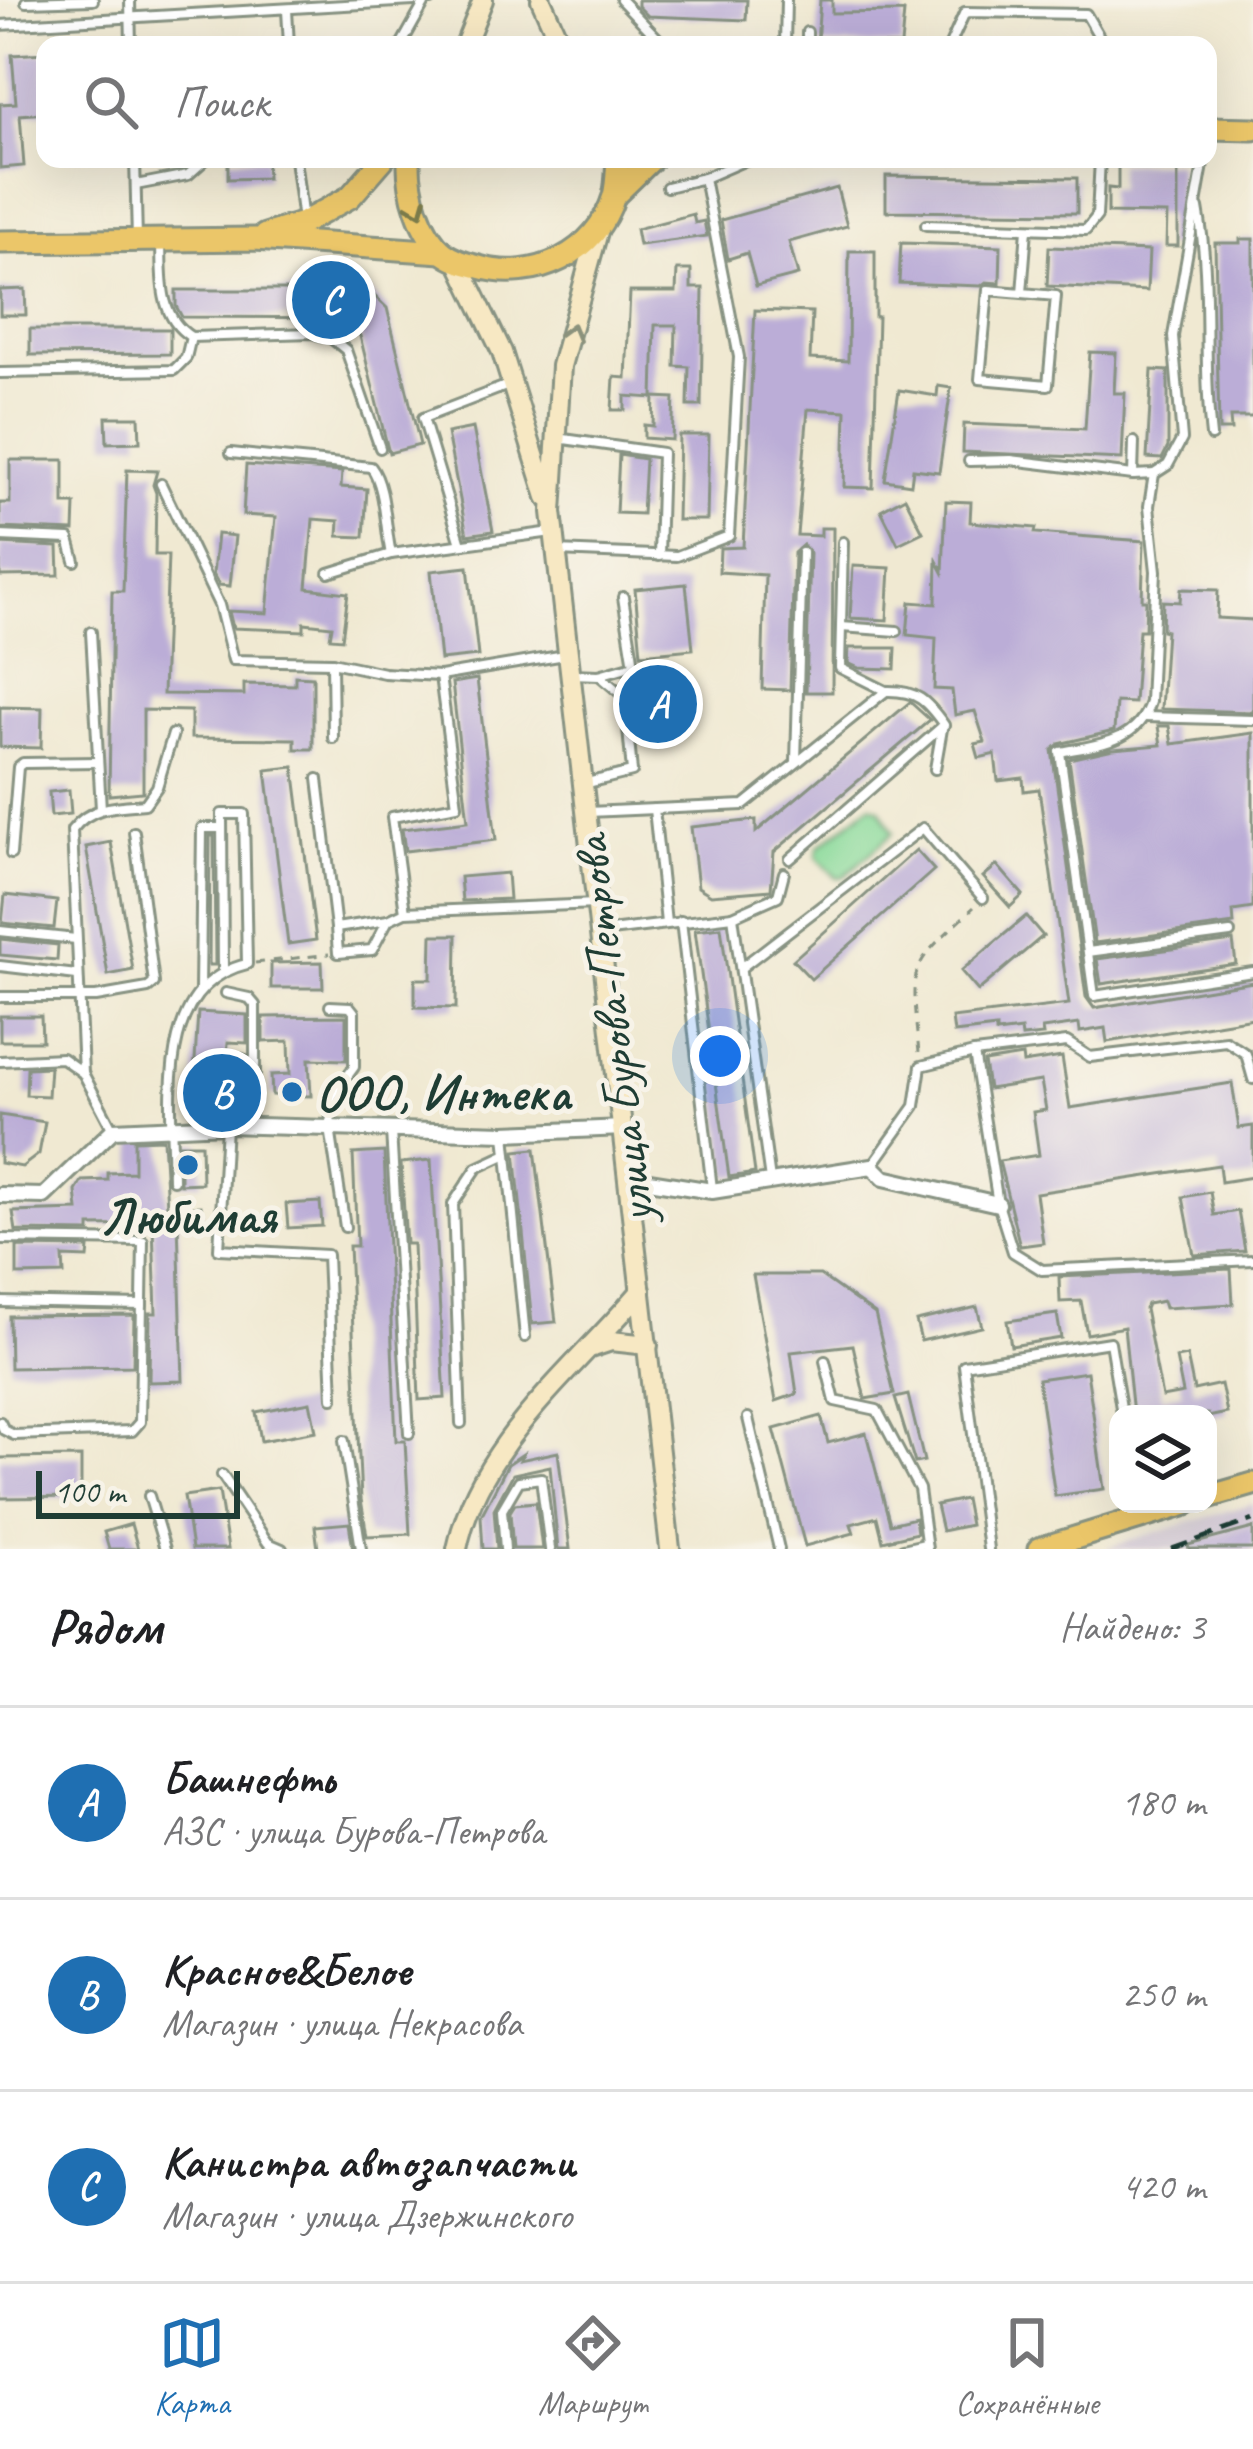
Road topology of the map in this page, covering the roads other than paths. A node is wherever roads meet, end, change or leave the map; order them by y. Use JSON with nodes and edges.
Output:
{"nodes":[{"id":1,"x":93,"y":0,"type":"edge"},
{"id":2,"x":130,"y":0,"type":"edge"},
{"id":3,"x":238,"y":0,"type":"edge"},
{"id":4,"x":483,"y":0,"type":"edge"},
{"id":5,"x":542,"y":0,"type":"edge"},
{"id":6,"x":621,"y":0,"type":"edge"},
{"id":7,"x":786,"y":0,"type":"edge"},
{"id":8,"x":26,"y":1,"type":"edge"},
{"id":9,"x":428,"y":1,"type":"edge"},
{"id":10,"x":287,"y":10,"type":"junction"},
{"id":11,"x":239,"y":12,"type":"junction"},
{"id":12,"x":130,"y":18,"type":"junction"},
{"id":13,"x":26,"y":23,"type":"junction"},
{"id":14,"x":0,"y":25,"type":"edge"},
{"id":15,"x":807,"y":32,"type":"dead end"},
{"id":16,"x":131,"y":36,"type":"edge"},
{"id":17,"x":288,"y":36,"type":"edge"},
{"id":18,"x":407,"y":36,"type":"edge"},
{"id":19,"x":469,"y":36,"type":"edge"},
{"id":20,"x":557,"y":36,"type":"edge"},
{"id":21,"x":655,"y":36,"type":"edge"},
{"id":22,"x":785,"y":36,"type":"edge"},
{"id":23,"x":807,"y":36,"type":"edge"},
{"id":24,"x":954,"y":36,"type":"edge"},
{"id":25,"x":1099,"y":36,"type":"edge"},
{"id":26,"x":1253,"y":130,"type":"edge"},
{"id":27,"x":1217,"y":131,"type":"edge"},
{"id":28,"x":135,"y":168,"type":"edge"},
{"id":29,"x":196,"y":168,"type":"edge"},
{"id":30,"x":297,"y":168,"type":"edge"},
{"id":31,"x":375,"y":168,"type":"edge"},
{"id":32,"x":409,"y":168,"type":"edge"},
{"id":33,"x":617,"y":168,"type":"edge"},
{"id":34,"x":643,"y":168,"type":"edge"},
{"id":35,"x":727,"y":168,"type":"edge"},
{"id":36,"x":1099,"y":168,"type":"edge"},
{"id":37,"x":1202,"y":168,"type":"edge"},
{"id":38,"x":704,"y":178,"type":"junction"},
{"id":39,"x":136,"y":184,"type":"junction"},
{"id":40,"x":667,"y":187,"type":"dead end"},
{"id":41,"x":615,"y":195,"type":"junction"},
{"id":42,"x":1197,"y":200,"type":"junction"},
{"id":43,"x":303,"y":223,"type":"junction"},
{"id":44,"x":926,"y":225,"type":"dead end"},
{"id":45,"x":599,"y":228,"type":"junction"},
{"id":46,"x":1027,"y":229,"type":"junction"},
{"id":47,"x":255,"y":238,"type":"junction"},
{"id":48,"x":0,"y":242,"type":"edge"},
{"id":49,"x":137,"y":242,"type":"junction"},
{"id":50,"x":161,"y":242,"type":"junction"},
{"id":51,"x":450,"y":256,"type":"junction"},
{"id":52,"x":1022,"y":293,"type":"junction"},
{"id":53,"x":190,"y":337,"type":"junction"},
{"id":54,"x":0,"y":373,"type":"edge"},
{"id":55,"x":512,"y":384,"type":"junction"},
{"id":56,"x":1211,"y":436,"type":"dead end"},
{"id":57,"x":554,"y":438,"type":"junction"},
{"id":58,"x":1134,"y":442,"type":"dead end"},
{"id":59,"x":380,"y":448,"type":"dead end"},
{"id":60,"x":231,"y":453,"type":"dead end"},
{"id":61,"x":969,"y":461,"type":"dead end"},
{"id":62,"x":1154,"y":474,"type":"junction"},
{"id":63,"x":1133,"y":475,"type":"junction"},
{"id":64,"x":161,"y":484,"type":"dead end"},
{"id":65,"x":554,"y":532,"type":"junction"},
{"id":66,"x":0,"y":536,"type":"edge"},
{"id":67,"x":843,"y":542,"type":"dead end"},
{"id":68,"x":461,"y":544,"type":"junction"},
{"id":69,"x":802,"y":553,"type":"dead end"},
{"id":70,"x":391,"y":554,"type":"junction"},
{"id":71,"x":659,"y":556,"type":"junction"},
{"id":72,"x":75,"y":561,"type":"dead end"},
{"id":73,"x":329,"y":572,"type":"dead end"},
{"id":74,"x":623,"y":597,"type":"dead end"},
{"id":75,"x":842,"y":627,"type":"junction"},
{"id":76,"x":897,"y":631,"type":"dead end"},
{"id":77,"x":91,"y":632,"type":"dead end"},
{"id":78,"x":332,"y":662,"type":"junction"},
{"id":79,"x":569,"y":664,"type":"junction"},
{"id":80,"x":599,"y":675,"type":"junction"},
{"id":81,"x":440,"y":676,"type":"junction"},
{"id":82,"x":886,"y":691,"type":"junction"},
{"id":83,"x":1145,"y":717,"type":"junction"},
{"id":84,"x":1253,"y":720,"type":"edge"},
{"id":85,"x":942,"y":727,"type":"junction"},
{"id":86,"x":173,"y":734,"type":"dead end"},
{"id":87,"x":333,"y":738,"type":"dead end"},
{"id":88,"x":98,"y":762,"type":"junction"},
{"id":89,"x":796,"y":763,"type":"junction"},
{"id":90,"x":935,"y":769,"type":"dead end"},
{"id":91,"x":318,"y":779,"type":"dead end"},
{"id":92,"x":583,"y":784,"type":"junction"},
{"id":93,"x":100,"y":808,"type":"junction"},
{"id":94,"x":654,"y":809,"type":"junction"},
{"id":95,"x":586,"y":812,"type":"junction"},
{"id":96,"x":222,"y":828,"type":"junction"},
{"id":97,"x":134,"y":832,"type":"dead end"},
{"id":98,"x":11,"y":854,"type":"dead end"},
{"id":99,"x":790,"y":859,"type":"dead end"},
{"id":100,"x":784,"y":873,"type":"dead end"},
{"id":101,"x":983,"y":898,"type":"road end"},
{"id":102,"x":597,"y":904,"type":"junction"},
{"id":103,"x":405,"y":912,"type":"junction"},
{"id":104,"x":734,"y":916,"type":"junction"},
{"id":105,"x":388,"y":920,"type":"junction"},
{"id":106,"x":680,"y":921,"type":"junction"},
{"id":107,"x":666,"y":923,"type":"junction"},
{"id":108,"x":336,"y":928,"type":"junction"},
{"id":109,"x":0,"y":931,"type":"edge"},
{"id":110,"x":601,"y":932,"type":"junction"},
{"id":111,"x":1230,"y":933,"type":"dead end"},
{"id":112,"x":76,"y":939,"type":"junction"},
{"id":113,"x":1088,"y":952,"type":"junction"},
{"id":114,"x":0,"y":966,"type":"edge"},
{"id":115,"x":741,"y":968,"type":"junction"},
{"id":116,"x":223,"y":972,"type":"junction"},
{"id":117,"x":1253,"y":972,"type":"edge"},
{"id":118,"x":77,"y":975,"type":"junction"},
{"id":119,"x":200,"y":989,"type":"junction"},
{"id":120,"x":226,"y":993,"type":"dead end"},
{"id":121,"x":78,"y":997,"type":"junction"},
{"id":122,"x":0,"y":998,"type":"edge"},
{"id":123,"x":330,"y":1006,"type":"dead end"},
{"id":124,"x":974,"y":1053,"type":"junction"},
{"id":125,"x":235,"y":1057,"type":"dead end"},
{"id":126,"x":0,"y":1060,"type":"edge"},
{"id":127,"x":255,"y":1072,"type":"junction"},
{"id":128,"x":83,"y":1073,"type":"junction"},
{"id":129,"x":1253,"y":1079,"type":"edge"},
{"id":130,"x":170,"y":1125,"type":"junction"},
{"id":131,"x":226,"y":1125,"type":"junction"},
{"id":132,"x":249,"y":1125,"type":"junction"},
{"id":133,"x":330,"y":1128,"type":"junction"},
{"id":134,"x":624,"y":1128,"type":"junction"},
{"id":135,"x":112,"y":1130,"type":"junction"},
{"id":136,"x":392,"y":1130,"type":"junction"},
{"id":137,"x":505,"y":1133,"type":"junction"},
{"id":138,"x":507,"y":1154,"type":"junction"},
{"id":139,"x":872,"y":1166,"type":"junction"},
{"id":140,"x":630,"y":1178,"type":"junction"},
{"id":141,"x":173,"y":1180,"type":"dead end"},
{"id":142,"x":770,"y":1184,"type":"junction"},
{"id":143,"x":712,"y":1191,"type":"junction"},
{"id":144,"x":0,"y":1195,"type":"edge"},
{"id":145,"x":998,"y":1204,"type":"junction"},
{"id":146,"x":345,"y":1226,"type":"dead end"},
{"id":147,"x":0,"y":1239,"type":"edge"},
{"id":148,"x":1253,"y":1260,"type":"edge"},
{"id":149,"x":641,"y":1291,"type":"junction"},
{"id":150,"x":0,"y":1302,"type":"edge"},
{"id":151,"x":142,"y":1305,"type":"junction"},
{"id":152,"x":525,"y":1337,"type":"dead end"},
{"id":153,"x":648,"y":1345,"type":"junction"},
{"id":154,"x":593,"y":1347,"type":"junction"},
{"id":155,"x":825,"y":1361,"type":"dead end"},
{"id":156,"x":333,"y":1398,"type":"dead end"},
{"id":157,"x":1120,"y":1405,"type":"edge"},
{"id":158,"x":748,"y":1418,"type":"dead end"},
{"id":159,"x":0,"y":1422,"type":"edge"},
{"id":160,"x":461,"y":1423,"type":"dead end"},
{"id":161,"x":409,"y":1433,"type":"dead end"},
{"id":162,"x":344,"y":1441,"type":"dead end"},
{"id":163,"x":223,"y":1475,"type":"dead end"},
{"id":164,"x":1253,"y":1484,"type":"edge"},
{"id":165,"x":1217,"y":1494,"type":"edge"},
{"id":166,"x":149,"y":1496,"type":"dead end"},
{"id":167,"x":1139,"y":1513,"type":"edge"},
{"id":168,"x":926,"y":1546,"type":"edge"},
{"id":169,"x":165,"y":1549,"type":"edge"},
{"id":170,"x":281,"y":1549,"type":"edge"},
{"id":171,"x":361,"y":1549,"type":"edge"},
{"id":172,"x":457,"y":1549,"type":"edge"},
{"id":173,"x":505,"y":1549,"type":"edge"},
{"id":174,"x":550,"y":1549,"type":"edge"},
{"id":175,"x":670,"y":1549,"type":"edge"},
{"id":176,"x":779,"y":1549,"type":"edge"},
{"id":177,"x":903,"y":1549,"type":"edge"},
{"id":178,"x":988,"y":1549,"type":"edge"},
{"id":179,"x":1039,"y":1549,"type":"edge"}],
"edges":[{"from":1,"to":8,"type":"lane"},
{"from":2,"to":12,"type":"lane"},
{"from":3,"to":11,"type":"lane"},
{"from":4,"to":19,"type":"main road"},
{"from":5,"to":20,"type":"main road"},
{"from":6,"to":21,"type":"lane"},
{"from":7,"to":22,"type":"lane"},
{"from":8,"to":13,"type":"lane"},
{"from":9,"to":10,"type":"lane"},
{"from":9,"to":18,"type":"lane"},
{"from":10,"to":11,"type":"lane"},
{"from":10,"to":17,"type":"lane"},
{"from":11,"to":12,"type":"lane"},
{"from":12,"to":13,"type":"lane"},
{"from":12,"to":16,"type":"lane"},
{"from":13,"to":14,"type":"lane"},
{"from":15,"to":23,"type":"lane"},
{"from":24,"to":25,"type":"lane"},
{"from":26,"to":27,"type":"main road"},
{"from":28,"to":39,"type":"lane"},
{"from":29,"to":39,"type":"lane"},
{"from":30,"to":43,"type":"lane"},
{"from":31,"to":43,"type":"main road"},
{"from":32,"to":51,"type":"main road","one_way":true},
{"from":33,"to":41,"type":"main road"},
{"from":34,"to":41,"type":"main road"},
{"from":35,"to":38,"type":"lane"},
{"from":36,"to":46,"type":"lane"},
{"from":37,"to":42,"type":"lane"},
{"from":38,"to":40,"type":"lane"},
{"from":38,"to":71,"type":"lane"},
{"from":39,"to":49,"type":"lane"},
{"from":41,"to":45,"type":"main road"},
{"from":42,"to":56,"type":"lane"},
{"from":42,"to":62,"type":"lane"},
{"from":43,"to":47,"type":"main road"},
{"from":44,"to":46,"type":"lane"},
{"from":45,"to":51,"type":"main road"},
{"from":57,"to":45,"type":"main road","name":"улица Бурова-Петрова","one_way":true},
{"from":46,"to":52,"type":"lane"},
{"from":47,"to":50,"type":"main road"},
{"from":47,"to":51,"type":"main road"},
{"from":48,"to":49,"type":"main road"},
{"from":49,"to":50,"type":"main road"},
{"from":50,"to":53,"type":"lane"},
{"from":51,"to":55,"type":"main road","name":"улица Бурова-Петрова"},
{"from":52,"to":52,"type":"lane"},
{"from":53,"to":54,"type":"lane"},
{"from":53,"to":59,"type":"lane"},
{"from":55,"to":65,"type":"main road","name":"улица Бурова-Петрова"},
{"from":55,"to":68,"type":"lane"},
{"from":57,"to":65,"type":"main road","name":"улица Бурова-Петрова"},
{"from":57,"to":71,"type":"lane"},
{"from":58,"to":63,"type":"lane"},
{"from":60,"to":70,"type":"lane"},
{"from":61,"to":63,"type":"lane"},
{"from":62,"to":63,"type":"lane"},
{"from":62,"to":83,"type":"lane"},
{"from":64,"to":78,"type":"lane"},
{"from":65,"to":68,"type":"lane"},
{"from":65,"to":71,"type":"lane"},
{"from":65,"to":79,"type":"main road","name":"улица Бурова-Петрова"},
{"from":66,"to":72,"type":"lane"},
{"from":67,"to":75,"type":"lane"},
{"from":68,"to":70,"type":"lane"},
{"from":69,"to":89,"type":"lane"},
{"from":70,"to":73,"type":"lane"},
{"from":74,"to":80,"type":"lane"},
{"from":75,"to":76,"type":"lane"},
{"from":75,"to":82,"type":"lane"},
{"from":77,"to":88,"type":"lane"},
{"from":78,"to":81,"type":"lane"},
{"from":78,"to":87,"type":"lane"},
{"from":79,"to":80,"type":"lane"},
{"from":79,"to":81,"type":"lane"},
{"from":79,"to":92,"type":"main road","name":"улица Бурова-Петрова"},
{"from":80,"to":92,"type":"lane"},
{"from":81,"to":103,"type":"lane"},
{"from":82,"to":85,"type":"lane"},
{"from":82,"to":89,"type":"lane"},
{"from":83,"to":84,"type":"lane"},
{"from":83,"to":113,"type":"lane"},
{"from":85,"to":90,"type":"lane"},
{"from":85,"to":99,"type":"lane"},
{"from":86,"to":93,"type":"lane"},
{"from":88,"to":93,"type":"lane"},
{"from":88,"to":98,"type":"lane"},
{"from":89,"to":94,"type":"lane"},
{"from":91,"to":108,"type":"lane"},
{"from":92,"to":95,"type":"main road","name":"улица Бурова-Петрова"},
{"from":93,"to":112,"type":"lane"},
{"from":94,"to":95,"type":"lane"},
{"from":94,"to":107,"type":"lane"},
{"from":95,"to":102,"type":"main road","name":"улица Бурова-Петрова"},
{"from":96,"to":116,"type":"lane"},
{"from":96,"to":116,"type":"lane"},
{"from":96,"to":119,"type":"lane"},
{"from":97,"to":121,"type":"lane"},
{"from":100,"to":104,"type":"lane"},
{"from":101,"to":115,"type":"lane"},
{"from":102,"to":103,"type":"lane"},
{"from":102,"to":110,"type":"main road","name":"улица Бурова-Петрова"},
{"from":103,"to":105,"type":"lane"},
{"from":104,"to":106,"type":"lane"},
{"from":104,"to":115,"type":"lane"},
{"from":105,"to":108,"type":"lane"},
{"from":105,"to":108,"type":"lane"},
{"from":106,"to":107,"type":"lane"},
{"from":106,"to":143,"type":"lane"},
{"from":107,"to":110,"type":"lane"},
{"from":109,"to":112,"type":"lane"},
{"from":110,"to":134,"type":"main road","name":"улица Бурова-Петрова"},
{"from":111,"to":113,"type":"lane"},
{"from":112,"to":118,"type":"lane"},
{"from":113,"to":117,"type":"lane"},
{"from":114,"to":118,"type":"lane"},
{"from":115,"to":142,"type":"lane"},
{"from":116,"to":119,"type":"lane"},
{"from":118,"to":121,"type":"lane"},
{"from":119,"to":130,"type":"lane"},
{"from":120,"to":127,"type":"lane"},
{"from":121,"to":122,"type":"lane"},
{"from":121,"to":128,"type":"lane"},
{"from":123,"to":133,"type":"lane"},
{"from":124,"to":129,"type":"lane"},
{"from":124,"to":139,"type":"lane"},
{"from":124,"to":145,"type":"lane"},
{"from":125,"to":127,"type":"lane"},
{"from":126,"to":128,"type":"lane"},
{"from":127,"to":132,"type":"lane"},
{"from":128,"to":135,"type":"lane"},
{"from":130,"to":131,"type":"street"},
{"from":130,"to":135,"type":"street"},
{"from":130,"to":141,"type":"lane"},
{"from":131,"to":132,"type":"street"},
{"from":131,"to":156,"type":"lane"},
{"from":132,"to":133,"type":"street"},
{"from":133,"to":136,"type":"street"},
{"from":133,"to":146,"type":"lane"},
{"from":134,"to":137,"type":"street"},
{"from":134,"to":140,"type":"main road","name":"улица Бурова-Петрова"},
{"from":135,"to":144,"type":"street"},
{"from":136,"to":137,"type":"street"},
{"from":136,"to":161,"type":"lane"},
{"from":137,"to":138,"type":"lane"},
{"from":138,"to":152,"type":"lane"},
{"from":138,"to":160,"type":"lane"},
{"from":139,"to":142,"type":"street"},
{"from":139,"to":145,"type":"street"},
{"from":140,"to":143,"type":"street"},
{"from":140,"to":149,"type":"main road","name":"улица Бурова-Петрова"},
{"from":142,"to":143,"type":"street"},
{"from":145,"to":148,"type":"lane"},
{"from":147,"to":151,"type":"lane"},
{"from":149,"to":153,"type":"main road","name":"улица Бурова-Петрова"},
{"from":149,"to":154,"type":"main road"},
{"from":150,"to":151,"type":"lane"},
{"from":151,"to":159,"type":"lane"},
{"from":153,"to":154,"type":"main road"},
{"from":153,"to":175,"type":"main road","name":"улица Бурова-Петрова"},
{"from":154,"to":172,"type":"main road"},
{"from":155,"to":168,"type":"lane"},
{"from":157,"to":178,"type":"lane"},
{"from":158,"to":176,"type":"lane"},
{"from":162,"to":171,"type":"lane"},
{"from":163,"to":170,"type":"lane"},
{"from":164,"to":165,"type":"main road"},
{"from":166,"to":169,"type":"lane"},
{"from":167,"to":179,"type":"main road"},
{"from":168,"to":177,"type":"lane"},
{"from":173,"to":174,"type":"lane"}]}
